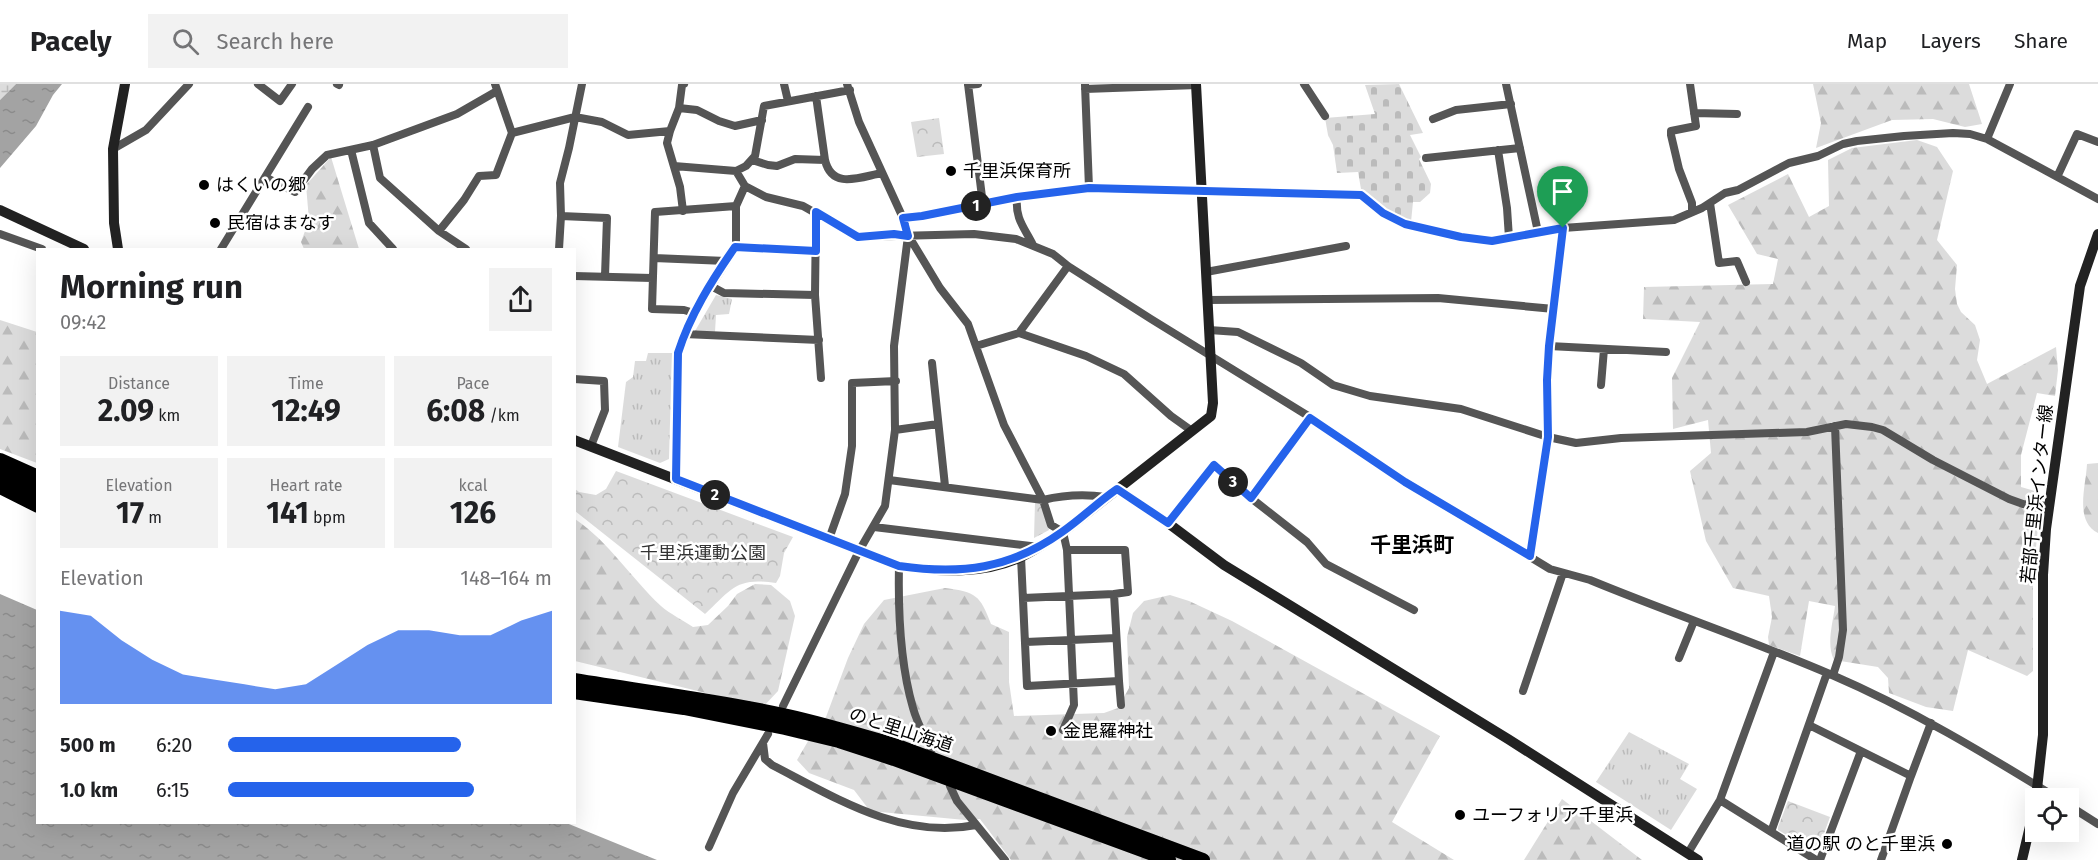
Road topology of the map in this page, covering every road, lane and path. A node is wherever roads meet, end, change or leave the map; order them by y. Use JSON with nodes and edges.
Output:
{"nodes":[{"id":1,"x":124,"y":84,"type":"edge"},
{"id":2,"x":189,"y":84,"type":"edge"},
{"id":3,"x":258,"y":84,"type":"edge"},
{"id":4,"x":292,"y":84,"type":"edge"},
{"id":5,"x":582,"y":84,"type":"edge"},
{"id":6,"x":677,"y":84,"type":"edge"},
{"id":7,"x":683,"y":84,"type":"edge"},
{"id":8,"x":784,"y":84,"type":"edge"},
{"id":9,"x":968,"y":84,"type":"edge"},
{"id":10,"x":978,"y":84,"type":"edge"},
{"id":11,"x":1304,"y":84,"type":"edge"},
{"id":12,"x":1506,"y":84,"type":"edge"},
{"id":13,"x":1689,"y":84,"type":"edge"},
{"id":14,"x":2010,"y":84,"type":"edge"},
{"id":15,"x":1197,"y":85,"type":"edge"},
{"id":16,"x":496,"y":87,"type":"edge"},
{"id":17,"x":849,"y":87,"type":"edge"},
{"id":18,"x":1085,"y":87,"type":"edge"},
{"id":19,"x":816,"y":96,"type":"junction"},
{"id":20,"x":788,"y":100,"type":"junction"},
{"id":21,"x":1510,"y":104,"type":"junction"},
{"id":22,"x":308,"y":107,"type":"dead end"},
{"id":23,"x":679,"y":108,"type":"junction"},
{"id":24,"x":1694,"y":113,"type":"junction"},
{"id":25,"x":1737,"y":114,"type":"dead end"},
{"id":26,"x":1325,"y":116,"type":"dead end"},
{"id":27,"x":575,"y":117,"type":"junction"},
{"id":28,"x":1433,"y":119,"type":"dead end"},
{"id":29,"x":762,"y":120,"type":"junction"},
{"id":30,"x":670,"y":130,"type":"junction"},
{"id":31,"x":512,"y":133,"type":"junction"},
{"id":32,"x":1987,"y":140,"type":"junction"},
{"id":33,"x":2098,"y":142,"type":"edge"},
{"id":34,"x":373,"y":145,"type":"junction"},
{"id":35,"x":1520,"y":148,"type":"junction"},
{"id":36,"x":113,"y":149,"type":"junction"},
{"id":37,"x":351,"y":150,"type":"junction"},
{"id":38,"x":1498,"y":150,"type":"junction"},
{"id":39,"x":1426,"y":158,"type":"dead end"},
{"id":40,"x":752,"y":160,"type":"junction"},
{"id":41,"x":825,"y":160,"type":"junction"},
{"id":42,"x":675,"y":166,"type":"junction"},
{"id":43,"x":736,"y":171,"type":"junction"},
{"id":44,"x":882,"y":173,"type":"junction"},
{"id":45,"x":2058,"y":176,"type":"junction"},
{"id":46,"x":265,"y":177,"type":"junction"},
{"id":47,"x":745,"y":186,"type":"junction"},
{"id":48,"x":1089,"y":188,"type":"junction"},
{"id":49,"x":1203,"y":191,"type":"junction"},
{"id":50,"x":1017,"y":197,"type":"junction"},
{"id":51,"x":2098,"y":199,"type":"edge"},
{"id":52,"x":1710,"y":203,"type":"junction"},
{"id":53,"x":983,"y":205,"type":"junction"},
{"id":54,"x":736,"y":206,"type":"junction"},
{"id":55,"x":0,"y":210,"type":"edge"},
{"id":56,"x":683,"y":211,"type":"junction"},
{"id":57,"x":1692,"y":211,"type":"junction"},
{"id":58,"x":816,"y":212,"type":"junction"},
{"id":59,"x":561,"y":216,"type":"junction"},
{"id":60,"x":903,"y":218,"type":"junction"},
{"id":61,"x":1563,"y":228,"type":"junction"},
{"id":62,"x":439,"y":231,"type":"junction"},
{"id":63,"x":1538,"y":232,"type":"junction"},
{"id":64,"x":0,"y":234,"type":"edge"},
{"id":65,"x":2098,"y":234,"type":"edge"},
{"id":66,"x":908,"y":236,"type":"junction"},
{"id":67,"x":1509,"y":238,"type":"junction"},
{"id":68,"x":452,"y":241,"type":"junction"},
{"id":69,"x":1034,"y":245,"type":"junction"},
{"id":70,"x":1346,"y":246,"type":"dead end"},
{"id":71,"x":735,"y":247,"type":"junction"},
{"id":72,"x":39,"y":248,"type":"edge"},
{"id":73,"x":82,"y":248,"type":"edge"},
{"id":74,"x":118,"y":248,"type":"edge"},
{"id":75,"x":222,"y":248,"type":"edge"},
{"id":76,"x":392,"y":248,"type":"edge"},
{"id":77,"x":448,"y":248,"type":"edge"},
{"id":78,"x":464,"y":248,"type":"edge"},
{"id":79,"x":559,"y":248,"type":"edge"},
{"id":80,"x":816,"y":251,"type":"junction"},
{"id":81,"x":654,"y":258,"type":"junction"},
{"id":82,"x":726,"y":261,"type":"junction"},
{"id":83,"x":1068,"y":266,"type":"junction"},
{"id":84,"x":1206,"y":272,"type":"junction"},
{"id":85,"x":576,"y":276,"type":"edge"},
{"id":86,"x":606,"y":276,"type":"junction"},
{"id":87,"x":652,"y":278,"type":"junction"},
{"id":88,"x":1746,"y":282,"type":"dead end"},
{"id":89,"x":711,"y":286,"type":"junction"},
{"id":90,"x":815,"y":295,"type":"junction"},
{"id":91,"x":1207,"y":300,"type":"junction"},
{"id":92,"x":1554,"y":309,"type":"junction"},
{"id":93,"x":694,"y":313,"type":"junction"},
{"id":94,"x":1209,"y":330,"type":"junction"},
{"id":95,"x":1019,"y":333,"type":"junction"},
{"id":96,"x":684,"y":334,"type":"junction"},
{"id":97,"x":819,"y":340,"type":"junction"},
{"id":98,"x":976,"y":346,"type":"junction"},
{"id":99,"x":1549,"y":346,"type":"junction"},
{"id":100,"x":1604,"y":349,"type":"junction"},
{"id":101,"x":1666,"y":352,"type":"dead end"},
{"id":102,"x":1210,"y":355,"type":"junction"},
{"id":103,"x":932,"y":363,"type":"dead end"},
{"id":104,"x":821,"y":378,"type":"dead end"},
{"id":105,"x":576,"y":379,"type":"edge"},
{"id":106,"x":896,"y":381,"type":"junction"},
{"id":107,"x":1601,"y":385,"type":"dead end"},
{"id":108,"x":1310,"y":418,"type":"junction"},
{"id":109,"x":939,"y":424,"type":"junction"},
{"id":110,"x":1835,"y":426,"type":"junction"},
{"id":111,"x":896,"y":430,"type":"junction"},
{"id":112,"x":1192,"y":431,"type":"junction"},
{"id":113,"x":1548,"y":437,"type":"junction"},
{"id":114,"x":576,"y":441,"type":"edge"},
{"id":115,"x":591,"y":446,"type":"junction"},
{"id":116,"x":0,"y":460,"type":"edge"},
{"id":117,"x":0,"y":472,"type":"edge"},
{"id":118,"x":36,"y":476,"type":"edge"},
{"id":119,"x":676,"y":479,"type":"junction"},
{"id":120,"x":889,"y":480,"type":"junction"},
{"id":121,"x":945,"y":486,"type":"junction"},
{"id":122,"x":0,"y":487,"type":"edge"},
{"id":123,"x":1117,"y":489,"type":"junction"},
{"id":124,"x":36,"y":490,"type":"edge"},
{"id":125,"x":1106,"y":497,"type":"junction"},
{"id":126,"x":1251,"y":498,"type":"junction"},
{"id":127,"x":1043,"y":500,"type":"junction"},
{"id":128,"x":36,"y":505,"type":"edge"},
{"id":129,"x":2049,"y":506,"type":"junction"},
{"id":130,"x":1168,"y":523,"type":"junction"},
{"id":131,"x":874,"y":527,"type":"junction"},
{"id":132,"x":1063,"y":532,"type":"junction"},
{"id":133,"x":829,"y":539,"type":"junction"},
{"id":134,"x":1039,"y":547,"type":"junction"},
{"id":135,"x":1067,"y":549,"type":"junction"},
{"id":136,"x":860,"y":551,"type":"junction"},
{"id":137,"x":1530,"y":556,"type":"junction"},
{"id":138,"x":1021,"y":557,"type":"junction"},
{"id":139,"x":899,"y":566,"type":"junction"},
{"id":140,"x":1563,"y":573,"type":"junction"},
{"id":141,"x":1114,"y":594,"type":"junction"},
{"id":142,"x":1069,"y":596,"type":"junction"},
{"id":143,"x":1023,"y":598,"type":"junction"},
{"id":144,"x":1414,"y":610,"type":"dead end"},
{"id":145,"x":1694,"y":621,"type":"junction"},
{"id":146,"x":1116,"y":638,"type":"junction"},
{"id":147,"x":1071,"y":639,"type":"junction"},
{"id":148,"x":1026,"y":642,"type":"junction"},
{"id":149,"x":1774,"y":652,"type":"junction"},
{"id":150,"x":1679,"y":658,"type":"dead end"},
{"id":151,"x":1830,"y":674,"type":"junction"},
{"id":152,"x":576,"y":680,"type":"edge"},
{"id":153,"x":1119,"y":681,"type":"junction"},
{"id":154,"x":1072,"y":683,"type":"junction"},
{"id":155,"x":576,"y":692,"type":"edge"},
{"id":156,"x":1523,"y":692,"type":"dead end"},
{"id":157,"x":1121,"y":705,"type":"dead end"},
{"id":158,"x":783,"y":706,"type":"dead end"},
{"id":159,"x":1931,"y":723,"type":"junction"},
{"id":160,"x":1809,"y":725,"type":"junction"},
{"id":161,"x":1063,"y":730,"type":"dead end"},
{"id":162,"x":768,"y":734,"type":"dead end"},
{"id":163,"x":763,"y":743,"type":"junction"},
{"id":164,"x":931,"y":750,"type":"dead end"},
{"id":165,"x":1861,"y":751,"type":"junction"},
{"id":166,"x":1911,"y":776,"type":"junction"},
{"id":167,"x":950,"y":786,"type":"dead end"},
{"id":168,"x":2038,"y":786,"type":"junction"},
{"id":169,"x":2041,"y":788,"type":"edge"},
{"id":170,"x":1720,"y":800,"type":"junction"},
{"id":171,"x":2079,"y":812,"type":"edge"},
{"id":172,"x":2098,"y":824,"type":"edge"},
{"id":173,"x":976,"y":825,"type":"junction"},
{"id":174,"x":1771,"y":832,"type":"junction"},
{"id":175,"x":2026,"y":842,"type":"edge"},
{"id":176,"x":709,"y":847,"type":"dead end"},
{"id":177,"x":1688,"y":853,"type":"junction"},
{"id":178,"x":1005,"y":860,"type":"edge"},
{"id":179,"x":1169,"y":860,"type":"edge"},
{"id":180,"x":1203,"y":860,"type":"edge"},
{"id":181,"x":1698,"y":860,"type":"edge"},
{"id":182,"x":1818,"y":860,"type":"edge"},
{"id":183,"x":1881,"y":860,"type":"edge"},
{"id":184,"x":2022,"y":860,"type":"edge"}],
"edges":[{"from":1,"to":36,"type":"street"},
{"from":2,"to":36,"type":"street"},
{"from":3,"to":4,"type":"street"},
{"from":5,"to":27,"type":"street"},
{"from":6,"to":7,"type":"street"},
{"from":7,"to":23,"type":"street"},
{"from":8,"to":20,"type":"street"},
{"from":9,"to":10,"type":"street"},
{"from":9,"to":53,"type":"street"},
{"from":11,"to":26,"type":"street"},
{"from":12,"to":21,"type":"street"},
{"from":13,"to":24,"type":"street"},
{"from":14,"to":32,"type":"street"},
{"from":15,"to":18,"type":"street"},
{"from":15,"to":49,"type":"street"},
{"from":16,"to":31,"type":"street"},
{"from":16,"to":34,"type":"street"},
{"from":17,"to":19,"type":"street"},
{"from":17,"to":44,"type":"street"},
{"from":18,"to":48,"type":"street"},
{"from":19,"to":20,"type":"street"},
{"from":19,"to":41,"type":"street"},
{"from":20,"to":29,"type":"street"},
{"from":21,"to":28,"type":"street"},
{"from":21,"to":35,"type":"street"},
{"from":22,"to":46,"type":"street"},
{"from":23,"to":29,"type":"street"},
{"from":23,"to":30,"type":"street"},
{"from":24,"to":25,"type":"street"},
{"from":24,"to":57,"type":"street"},
{"from":27,"to":30,"type":"street"},
{"from":27,"to":31,"type":"street"},
{"from":27,"to":59,"type":"street"},
{"from":29,"to":40,"type":"street"},
{"from":30,"to":42,"type":"street"},
{"from":31,"to":62,"type":"street"},
{"from":32,"to":45,"type":"street"},
{"from":32,"to":52,"type":"street"},
{"from":33,"to":45,"type":"street"},
{"from":34,"to":37,"type":"street"},
{"from":34,"to":62,"type":"street"},
{"from":35,"to":38,"type":"street"},
{"from":35,"to":63,"type":"street"},
{"from":36,"to":74,"type":"street"},
{"from":37,"to":46,"type":"street"},
{"from":37,"to":76,"type":"street"},
{"from":38,"to":39,"type":"street"},
{"from":38,"to":67,"type":"street"},
{"from":40,"to":41,"type":"street"},
{"from":40,"to":43,"type":"street"},
{"from":41,"to":44,"type":"street"},
{"from":42,"to":43,"type":"street"},
{"from":42,"to":56,"type":"street"},
{"from":43,"to":47,"type":"street"},
{"from":44,"to":60,"type":"street"},
{"from":45,"to":51,"type":"street"},
{"from":46,"to":75,"type":"street"},
{"from":47,"to":54,"type":"street"},
{"from":47,"to":58,"type":"street"},
{"from":48,"to":49,"type":"street"},
{"from":48,"to":50,"type":"street"},
{"from":49,"to":67,"type":"street"},
{"from":49,"to":84,"type":"street"},
{"from":50,"to":53,"type":"street"},
{"from":50,"to":69,"type":"street"},
{"from":52,"to":57,"type":"street"},
{"from":52,"to":88,"type":"street"},
{"from":53,"to":60,"type":"street"},
{"from":54,"to":56,"type":"street"},
{"from":54,"to":71,"type":"street"},
{"from":55,"to":73,"type":"street"},
{"from":56,"to":81,"type":"street"},
{"from":57,"to":61,"type":"street"},
{"from":58,"to":66,"type":"street"},
{"from":58,"to":80,"type":"street"},
{"from":59,"to":79,"type":"street"},
{"from":59,"to":86,"type":"street"},
{"from":60,"to":66,"type":"street"},
{"from":61,"to":63,"type":"street"},
{"from":61,"to":92,"type":"street"},
{"from":62,"to":68,"type":"street"},
{"from":63,"to":67,"type":"street"},
{"from":64,"to":72,"type":"street"},
{"from":65,"to":129,"type":"street","name":"若部千里浜インター線"},
{"from":66,"to":69,"type":"street"},
{"from":66,"to":98,"type":"street"},
{"from":66,"to":106,"type":"street"},
{"from":68,"to":77,"type":"street"},
{"from":68,"to":78,"type":"street"},
{"from":69,"to":83,"type":"street"},
{"from":70,"to":84,"type":"street"},
{"from":71,"to":80,"type":"street"},
{"from":71,"to":82,"type":"street"},
{"from":80,"to":90,"type":"street"},
{"from":81,"to":82,"type":"street"},
{"from":81,"to":87,"type":"street"},
{"from":82,"to":89,"type":"street"},
{"from":83,"to":95,"type":"street"},
{"from":83,"to":102,"type":"street"},
{"from":84,"to":91,"type":"street"},
{"from":85,"to":86,"type":"street"},
{"from":86,"to":87,"type":"street"},
{"from":87,"to":93,"type":"street"},
{"from":89,"to":90,"type":"street"},
{"from":89,"to":93,"type":"street"},
{"from":90,"to":97,"type":"street"},
{"from":91,"to":92,"type":"street"},
{"from":91,"to":94,"type":"street"},
{"from":92,"to":99,"type":"street"},
{"from":93,"to":96,"type":"street"},
{"from":94,"to":102,"type":"street"},
{"from":94,"to":113,"type":"street"},
{"from":95,"to":98,"type":"street"},
{"from":95,"to":112,"type":"street"},
{"from":96,"to":97,"type":"street"},
{"from":96,"to":119,"type":"street"},
{"from":97,"to":104,"type":"street"},
{"from":98,"to":127,"type":"street"},
{"from":99,"to":100,"type":"street"},
{"from":99,"to":113,"type":"street"},
{"from":100,"to":101,"type":"street"},
{"from":100,"to":107,"type":"street"},
{"from":102,"to":108,"type":"street"},
{"from":102,"to":112,"type":"street"},
{"from":103,"to":109,"type":"street"},
{"from":105,"to":115,"type":"street"},
{"from":106,"to":111,"type":"street"},
{"from":106,"to":133,"type":"street"},
{"from":108,"to":126,"type":"street"},
{"from":108,"to":137,"type":"street"},
{"from":109,"to":111,"type":"street"},
{"from":109,"to":121,"type":"street"},
{"from":110,"to":113,"type":"street"},
{"from":110,"to":129,"type":"street"},
{"from":110,"to":151,"type":"street"},
{"from":111,"to":120,"type":"street"},
{"from":112,"to":123,"type":"street"},
{"from":113,"to":137,"type":"street"},
{"from":114,"to":115,"type":"street"},
{"from":115,"to":119,"type":"street"},
{"from":116,"to":118,"type":"highway"},
{"from":117,"to":124,"type":"highway"},
{"from":119,"to":133,"type":"street"},
{"from":120,"to":121,"type":"street"},
{"from":120,"to":131,"type":"street"},
{"from":121,"to":127,"type":"street"},
{"from":122,"to":128,"type":"highway"},
{"from":123,"to":125,"type":"street"},
{"from":123,"to":130,"type":"street"},
{"from":125,"to":127,"type":"street"},
{"from":125,"to":132,"type":"street"},
{"from":126,"to":130,"type":"street"},
{"from":126,"to":144,"type":"street"},
{"from":127,"to":132,"type":"street"},
{"from":129,"to":168,"type":"street","name":"若部千里浜インター線"},
{"from":130,"to":177,"type":"street"},
{"from":131,"to":134,"type":"street"},
{"from":131,"to":136,"type":"street"},
{"from":132,"to":134,"type":"street"},
{"from":132,"to":135,"type":"street"},
{"from":133,"to":136,"type":"street"},
{"from":134,"to":138,"type":"street"},
{"from":135,"to":141,"type":"street"},
{"from":135,"to":142,"type":"street"},
{"from":136,"to":139,"type":"street"},
{"from":136,"to":158,"type":"street"},
{"from":137,"to":140,"type":"street"},
{"from":138,"to":139,"type":"street"},
{"from":138,"to":143,"type":"street"},
{"from":139,"to":164,"type":"street"},
{"from":140,"to":145,"type":"street"},
{"from":140,"to":156,"type":"street"},
{"from":141,"to":142,"type":"street"},
{"from":141,"to":146,"type":"street"},
{"from":142,"to":143,"type":"street"},
{"from":142,"to":147,"type":"street"},
{"from":143,"to":148,"type":"street"},
{"from":145,"to":149,"type":"street"},
{"from":145,"to":150,"type":"street"},
{"from":146,"to":147,"type":"street"},
{"from":146,"to":153,"type":"street"},
{"from":147,"to":148,"type":"street"},
{"from":147,"to":154,"type":"street"},
{"from":148,"to":154,"type":"street"},
{"from":149,"to":151,"type":"street"},
{"from":149,"to":170,"type":"street"},
{"from":151,"to":159,"type":"street"},
{"from":151,"to":160,"type":"street"},
{"from":152,"to":180,"type":"highway","name":"のと里山海道"},
{"from":153,"to":154,"type":"street"},
{"from":153,"to":157,"type":"street"},
{"from":154,"to":161,"type":"street"},
{"from":155,"to":179,"type":"highway","name":"のと里山海道"},
{"from":159,"to":166,"type":"street"},
{"from":159,"to":168,"type":"street"},
{"from":160,"to":165,"type":"street"},
{"from":160,"to":174,"type":"street"},
{"from":162,"to":163,"type":"street"},
{"from":163,"to":173,"type":"street"},
{"from":163,"to":176,"type":"street"},
{"from":165,"to":166,"type":"street"},
{"from":165,"to":182,"type":"street"},
{"from":166,"to":183,"type":"street"},
{"from":167,"to":173,"type":"street"},
{"from":168,"to":169,"type":"street"},
{"from":170,"to":174,"type":"street"},
{"from":170,"to":177,"type":"street"},
{"from":171,"to":172,"type":"street"},
{"from":173,"to":178,"type":"street"},
{"from":174,"to":182,"type":"street"},
{"from":175,"to":184,"type":"street","name":"若部千里浜インター線"},
{"from":177,"to":181,"type":"street"}]}
